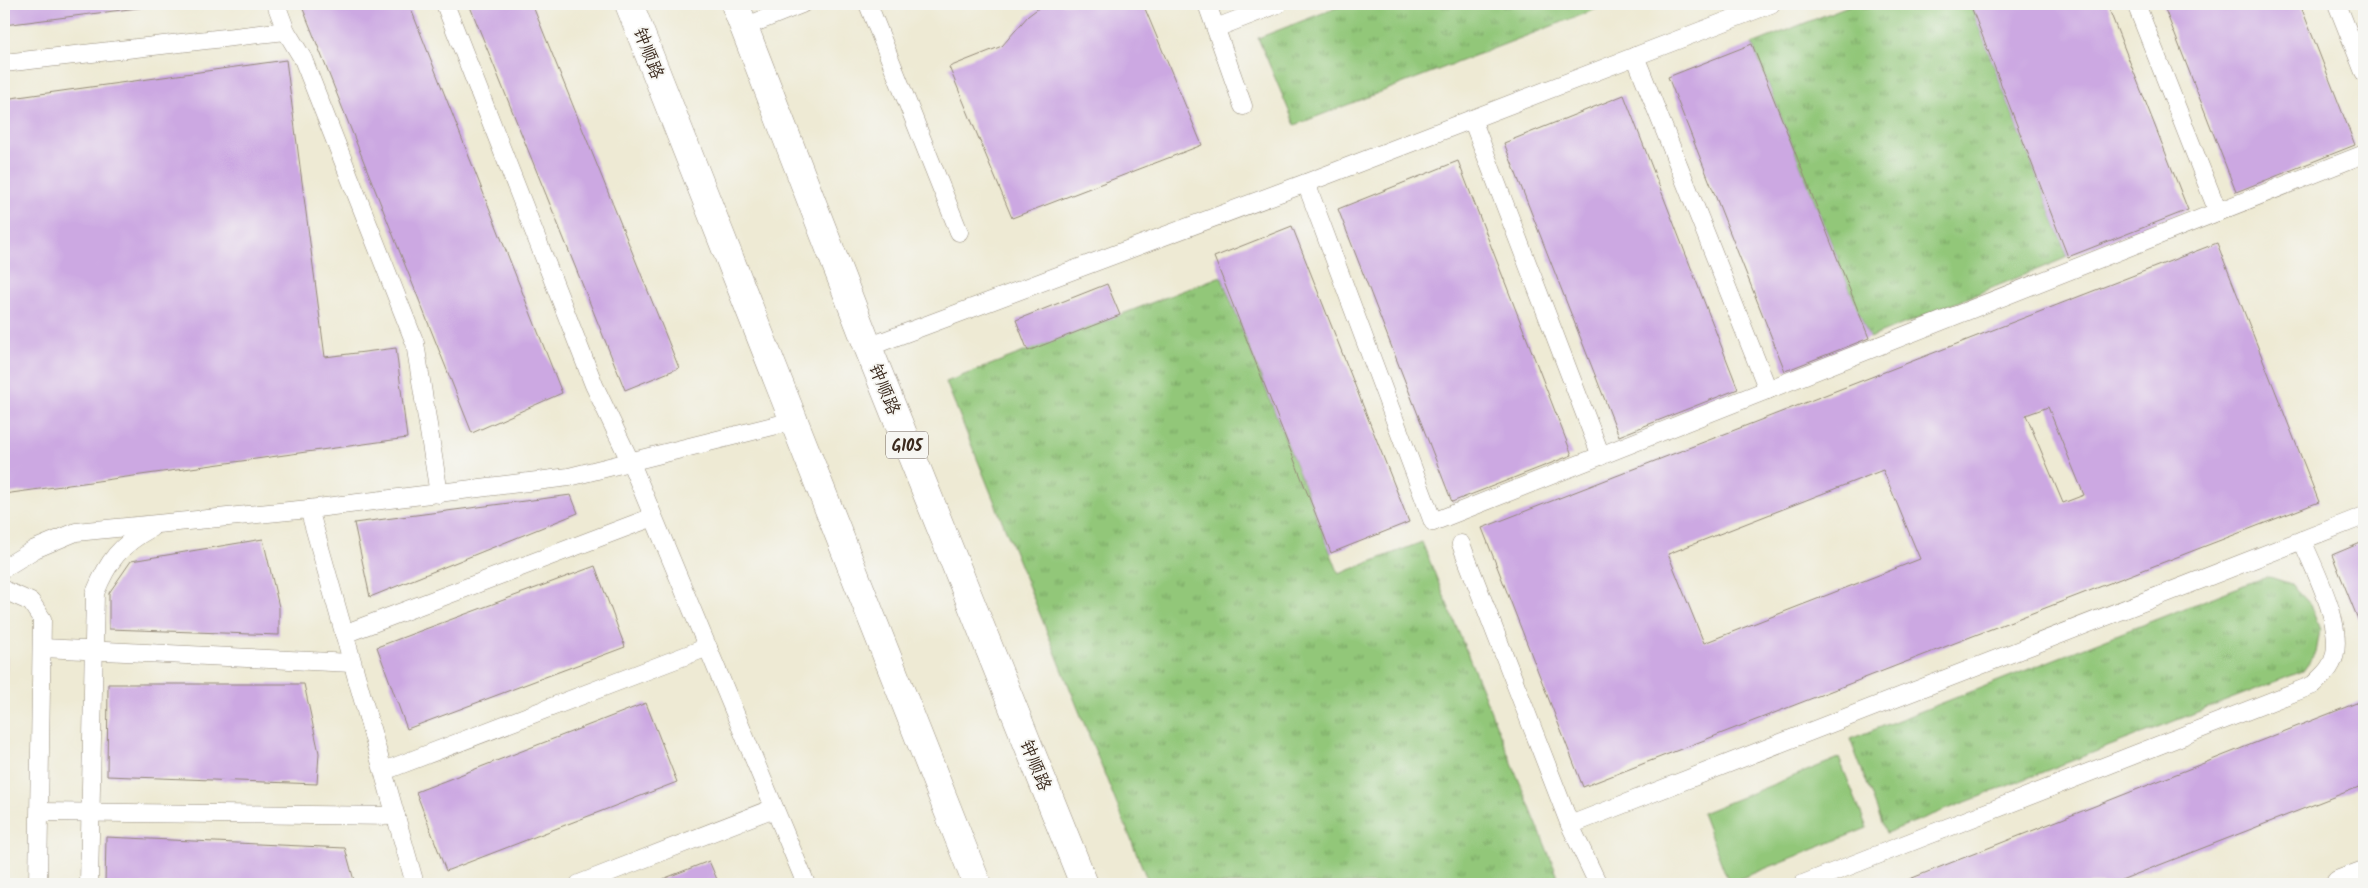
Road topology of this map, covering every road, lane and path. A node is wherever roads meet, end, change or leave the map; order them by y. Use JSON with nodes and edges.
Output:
{"nodes":[{"id":1,"x":276,"y":4,"type":"edge"},
{"id":2,"x":444,"y":4,"type":"edge"},
{"id":3,"x":629,"y":4,"type":"edge"},
{"id":4,"x":802,"y":4,"type":"edge"},
{"id":5,"x":868,"y":4,"type":"edge"},
{"id":6,"x":1207,"y":4,"type":"edge"},
{"id":7,"x":1278,"y":4,"type":"edge"},
{"id":8,"x":1771,"y":4,"type":"edge"},
{"id":9,"x":2136,"y":4,"type":"edge"},
{"id":10,"x":2337,"y":4,"type":"edge"},
{"id":11,"x":739,"y":16,"type":"edge"},
{"id":12,"x":1216,"y":28,"type":"junction"},
{"id":13,"x":286,"y":31,"type":"junction"},
{"id":14,"x":1636,"y":56,"type":"junction"},
{"id":15,"x":4,"y":63,"type":"edge"},
{"id":16,"x":2364,"y":72,"type":"edge"},
{"id":17,"x":1243,"y":106,"type":"dead end"},
{"id":18,"x":1472,"y":119,"type":"junction"},
{"id":19,"x":2364,"y":154,"type":"edge"},
{"id":20,"x":1306,"y":183,"type":"junction"},
{"id":21,"x":2218,"y":212,"type":"junction"},
{"id":22,"x":960,"y":232,"type":"dead end"},
{"id":23,"x":868,"y":347,"type":"junction"},
{"id":24,"x":1768,"y":390,"type":"junction"},
{"id":25,"x":792,"y":421,"type":"junction"},
{"id":26,"x":1601,"y":456,"type":"junction"},
{"id":27,"x":631,"y":463,"type":"junction"},
{"id":28,"x":439,"y":494,"type":"junction"},
{"id":29,"x":309,"y":509,"type":"junction"},
{"id":30,"x":2364,"y":516,"type":"edge"},
{"id":31,"x":653,"y":517,"type":"junction"},
{"id":32,"x":155,"y":526,"type":"junction"},
{"id":33,"x":2302,"y":540,"type":"junction"},
{"id":34,"x":1461,"y":544,"type":"dead end"},
{"id":35,"x":4,"y":568,"type":"edge"},
{"id":36,"x":4,"y":590,"type":"edge"},
{"id":37,"x":344,"y":634,"type":"junction"},
{"id":38,"x":708,"y":647,"type":"junction"},
{"id":39,"x":43,"y":648,"type":"junction"},
{"id":40,"x":94,"y":651,"type":"junction"},
{"id":41,"x":352,"y":663,"type":"junction"},
{"id":42,"x":384,"y":771,"type":"junction"},
{"id":43,"x":774,"y":808,"type":"junction"},
{"id":44,"x":40,"y":812,"type":"junction"},
{"id":45,"x":91,"y":812,"type":"junction"},
{"id":46,"x":396,"y":816,"type":"junction"},
{"id":47,"x":1570,"y":825,"type":"junction"},
{"id":48,"x":2364,"y":875,"type":"edge"},
{"id":49,"x":38,"y":884,"type":"edge"},
{"id":50,"x":89,"y":884,"type":"edge"},
{"id":51,"x":415,"y":884,"type":"edge"},
{"id":52,"x":579,"y":884,"type":"edge"},
{"id":53,"x":806,"y":884,"type":"edge"},
{"id":54,"x":977,"y":884,"type":"edge"},
{"id":55,"x":1084,"y":884,"type":"edge"},
{"id":56,"x":1598,"y":884,"type":"edge"},
{"id":57,"x":1804,"y":884,"type":"edge"},
{"id":58,"x":2340,"y":884,"type":"edge"}],
"edges":[{"from":1,"to":13,"type":"lane"},
{"from":2,"to":27,"type":"lane"},
{"from":3,"to":25,"type":"main road","name":"钟顺路"},
{"from":4,"to":11,"type":"lane"},
{"from":5,"to":22,"type":"lane"},
{"from":6,"to":12,"type":"lane"},
{"from":7,"to":12,"type":"lane"},
{"from":8,"to":14,"type":"lane"},
{"from":9,"to":21,"type":"lane"},
{"from":10,"to":16,"type":"lane"},
{"from":11,"to":23,"type":"main road","name":"钟顺路","number":"G105"},
{"from":12,"to":17,"type":"lane"},
{"from":13,"to":15,"type":"lane"},
{"from":13,"to":28,"type":"lane"},
{"from":14,"to":18,"type":"lane"},
{"from":14,"to":24,"type":"lane"},
{"from":18,"to":20,"type":"lane"},
{"from":18,"to":26,"type":"lane"},
{"from":19,"to":21,"type":"lane"},
{"from":20,"to":23,"type":"lane"},
{"from":20,"to":26,"type":"lane"},
{"from":21,"to":24,"type":"lane"},
{"from":23,"to":55,"type":"main road","name":"钟顺路","number":"G105"},
{"from":24,"to":26,"type":"lane"},
{"from":25,"to":27,"type":"lane"},
{"from":25,"to":54,"type":"main road","name":"钟顺路"},
{"from":27,"to":28,"type":"lane"},
{"from":27,"to":31,"type":"lane"},
{"from":28,"to":29,"type":"lane"},
{"from":29,"to":32,"type":"lane"},
{"from":29,"to":37,"type":"lane"},
{"from":30,"to":33,"type":"lane"},
{"from":31,"to":37,"type":"lane"},
{"from":31,"to":38,"type":"lane"},
{"from":32,"to":35,"type":"lane"},
{"from":32,"to":40,"type":"lane"},
{"from":33,"to":47,"type":"lane"},
{"from":33,"to":57,"type":"lane"},
{"from":34,"to":47,"type":"lane"},
{"from":36,"to":39,"type":"lane"},
{"from":37,"to":41,"type":"lane"},
{"from":38,"to":42,"type":"lane"},
{"from":38,"to":43,"type":"lane"},
{"from":39,"to":40,"type":"lane"},
{"from":39,"to":44,"type":"lane"},
{"from":40,"to":41,"type":"lane"},
{"from":40,"to":45,"type":"lane"},
{"from":41,"to":42,"type":"lane"},
{"from":42,"to":46,"type":"lane"},
{"from":43,"to":52,"type":"lane"},
{"from":43,"to":53,"type":"lane"},
{"from":44,"to":45,"type":"lane"},
{"from":44,"to":49,"type":"lane"},
{"from":45,"to":46,"type":"lane"},
{"from":45,"to":50,"type":"lane"},
{"from":46,"to":51,"type":"lane"},
{"from":47,"to":56,"type":"lane"},
{"from":48,"to":58,"type":"main road"}]}
